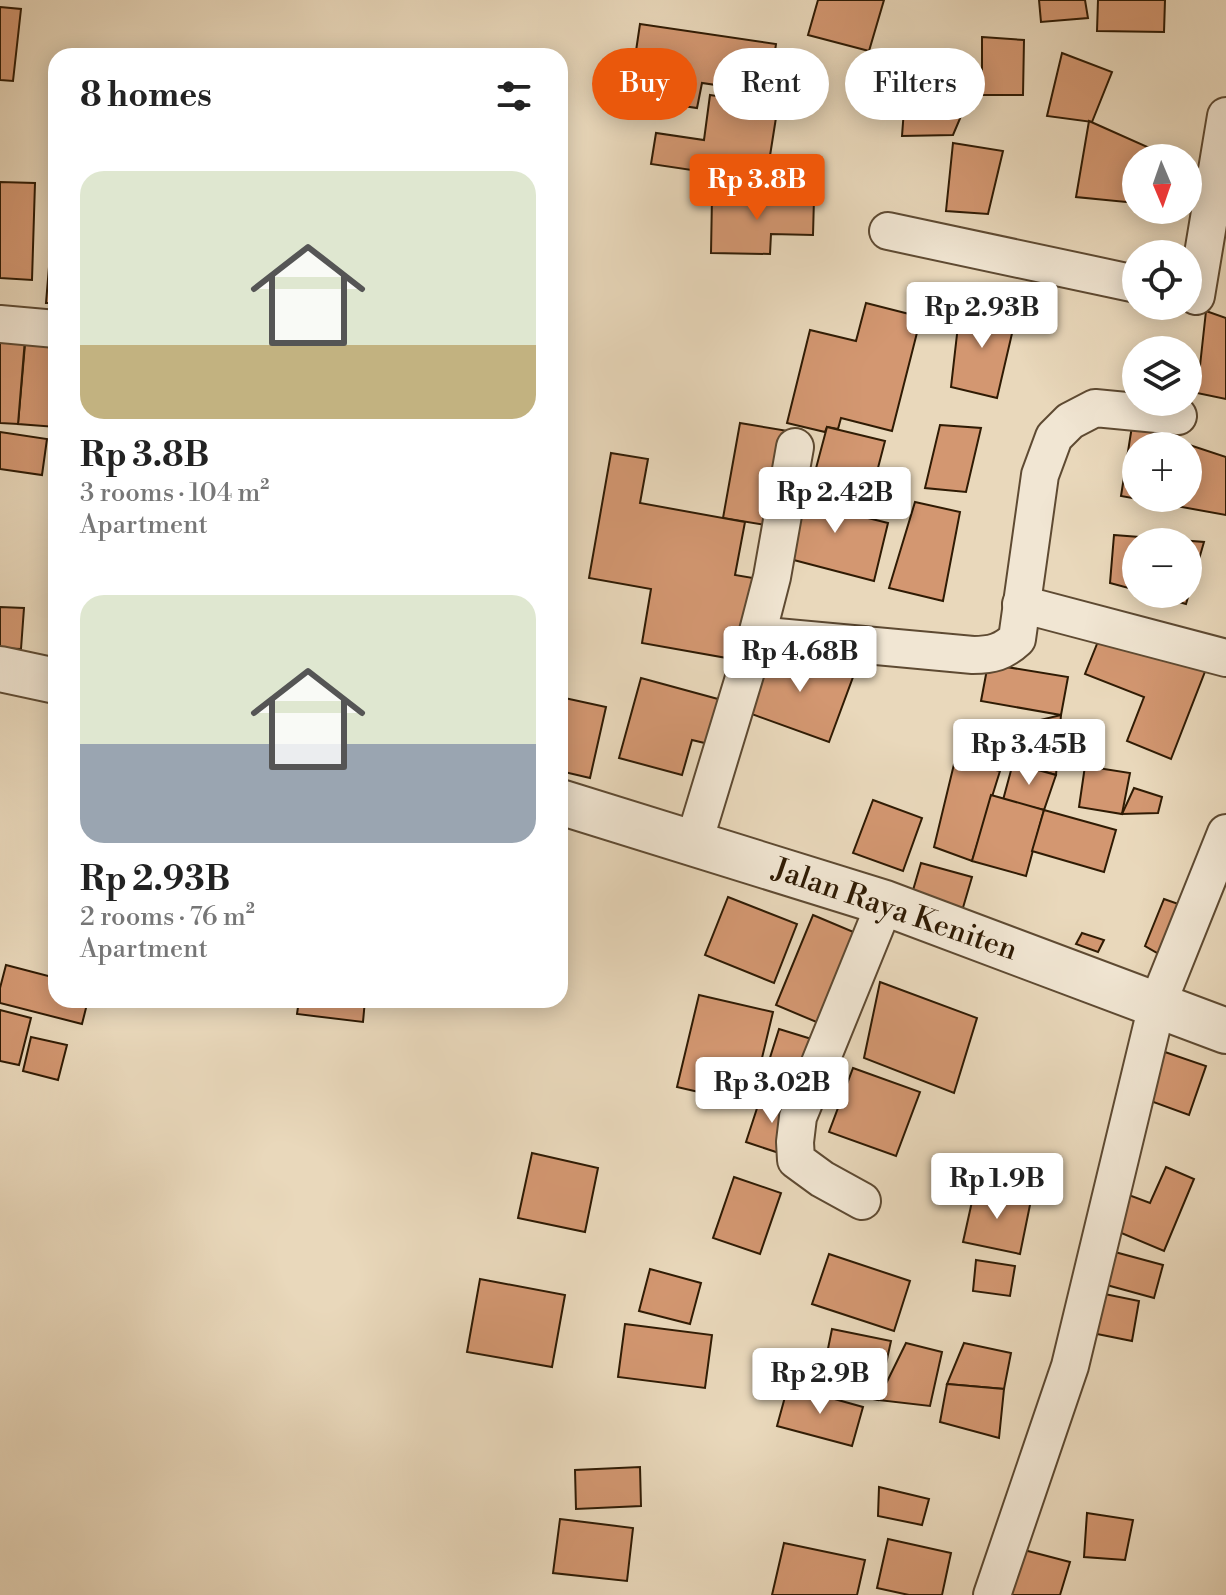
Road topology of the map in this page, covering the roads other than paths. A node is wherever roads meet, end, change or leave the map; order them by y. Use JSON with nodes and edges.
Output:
{"nodes":[{"id":1,"x":1226,"y":116,"type":"edge"},
{"id":2,"x":888,"y":231,"type":"dead end"},
{"id":3,"x":1122,"y":281,"type":"edge"},
{"id":4,"x":1203,"y":298,"type":"edge"},
{"id":5,"x":0,"y":324,"type":"edge"},
{"id":6,"x":48,"y":328,"type":"edge"},
{"id":7,"x":1122,"y":411,"type":"edge"},
{"id":8,"x":795,"y":447,"type":"dead end"},
{"id":9,"x":1021,"y":604,"type":"junction"},
{"id":10,"x":757,"y":635,"type":"junction"},
{"id":11,"x":1226,"y":658,"type":"edge"},
{"id":12,"x":0,"y":669,"type":"edge"},
{"id":13,"x":48,"y":679,"type":"edge"},
{"id":14,"x":568,"y":804,"type":"edge"},
{"id":15,"x":1226,"y":833,"type":"edge"},
{"id":16,"x":694,"y":842,"type":"junction"},
{"id":17,"x":885,"y":903,"type":"junction"},
{"id":18,"x":1157,"y":1005,"type":"junction"},
{"id":19,"x":1226,"y":1031,"type":"edge"},
{"id":20,"x":862,"y":1201,"type":"dead end"},
{"id":21,"x":992,"y":1595,"type":"edge"}],
"edges":[{"from":1,"to":4,"type":"street"},
{"from":2,"to":3,"type":"street"},
{"from":5,"to":6,"type":"street"},
{"from":7,"to":9,"type":"street"},
{"from":8,"to":10,"type":"street"},
{"from":9,"to":10,"type":"street"},
{"from":9,"to":11,"type":"street"},
{"from":10,"to":16,"type":"street"},
{"from":12,"to":13,"type":"street"},
{"from":14,"to":16,"type":"street","name":"Jalan Raya Keniten"},
{"from":15,"to":18,"type":"street"},
{"from":16,"to":17,"type":"street","name":"Jalan Raya Keniten"},
{"from":17,"to":18,"type":"street","name":"Jalan Raya Keniten"},
{"from":17,"to":20,"type":"street"},
{"from":18,"to":19,"type":"street","name":"Jalan Raya Keniten"},
{"from":18,"to":21,"type":"street"}]}
